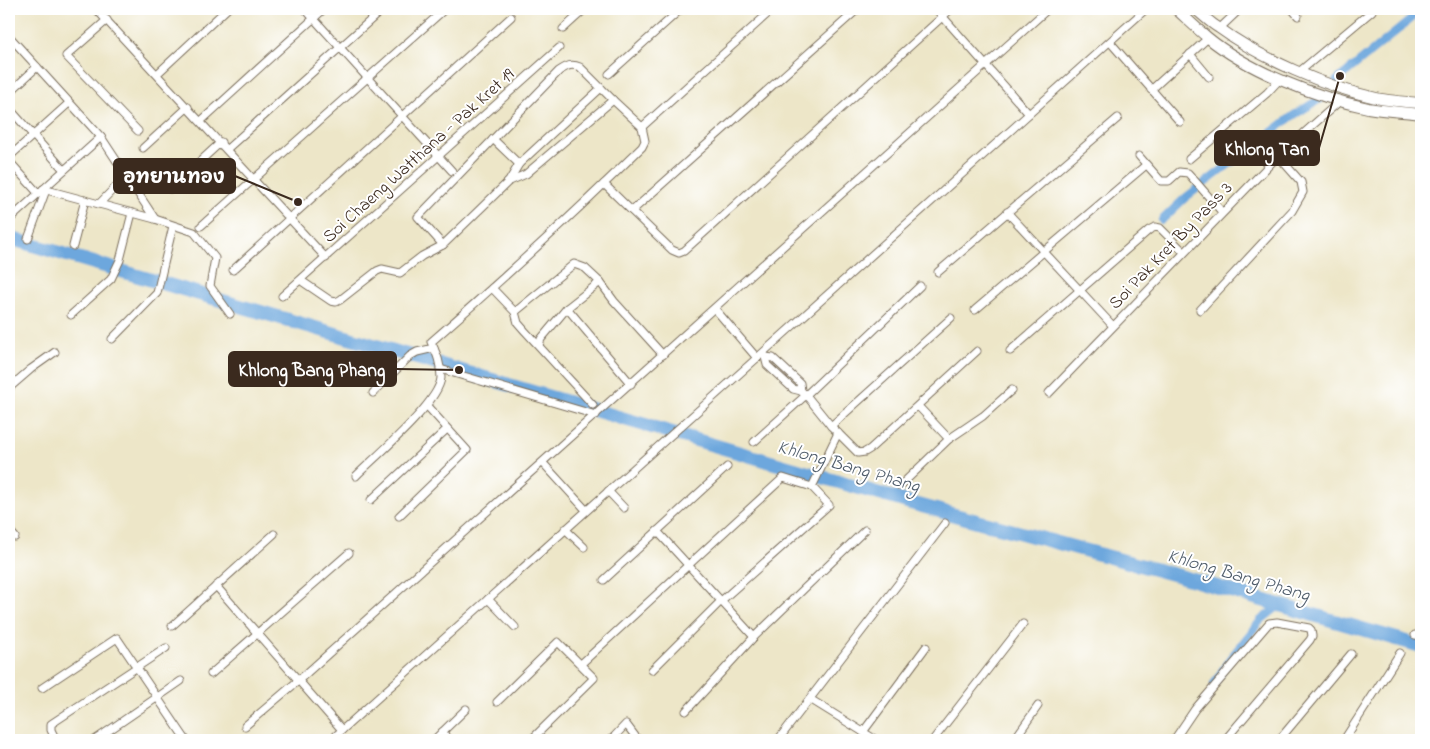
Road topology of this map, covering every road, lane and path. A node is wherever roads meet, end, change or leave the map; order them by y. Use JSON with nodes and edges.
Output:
{"nodes":[{"id":1,"x":96,"y":9,"type":"edge"},
{"id":2,"x":109,"y":9,"type":"edge"},
{"id":3,"x":227,"y":9,"type":"edge"},
{"id":4,"x":305,"y":9,"type":"edge"},
{"id":5,"x":324,"y":9,"type":"edge"},
{"id":6,"x":383,"y":9,"type":"edge"},
{"id":7,"x":445,"y":9,"type":"edge"},
{"id":8,"x":585,"y":9,"type":"edge"},
{"id":9,"x":681,"y":9,"type":"edge"},
{"id":10,"x":774,"y":9,"type":"edge"},
{"id":11,"x":858,"y":9,"type":"edge"},
{"id":12,"x":936,"y":9,"type":"edge"},
{"id":13,"x":951,"y":9,"type":"edge"},
{"id":14,"x":1048,"y":9,"type":"edge"},
{"id":15,"x":1146,"y":9,"type":"edge"},
{"id":16,"x":1176,"y":9,"type":"edge"},
{"id":17,"x":1195,"y":9,"type":"edge"},
{"id":18,"x":1240,"y":9,"type":"edge"},
{"id":19,"x":1292,"y":9,"type":"edge"},
{"id":20,"x":1372,"y":11,"type":"dead end"},
{"id":21,"x":942,"y":16,"type":"junction"},
{"id":22,"x":1298,"y":16,"type":"dead end"},
{"id":23,"x":104,"y":17,"type":"junction"},
{"id":24,"x":511,"y":17,"type":"dead end"},
{"id":25,"x":314,"y":18,"type":"junction"},
{"id":26,"x":1219,"y":28,"type":"junction"},
{"id":27,"x":563,"y":29,"type":"dead end"},
{"id":28,"x":9,"y":36,"type":"edge"},
{"id":29,"x":1208,"y":38,"type":"junction"},
{"id":30,"x":1110,"y":42,"type":"junction"},
{"id":31,"x":341,"y":47,"type":"junction"},
{"id":32,"x":559,"y":48,"type":"dead end"},
{"id":33,"x":1190,"y":54,"type":"junction"},
{"id":34,"x":986,"y":65,"type":"junction"},
{"id":35,"x":37,"y":67,"type":"junction"},
{"id":36,"x":1299,"y":72,"type":"junction"},
{"id":37,"x":157,"y":74,"type":"junction"},
{"id":38,"x":609,"y":74,"type":"dead end"},
{"id":39,"x":1209,"y":77,"type":"dead end"},
{"id":40,"x":368,"y":78,"type":"junction"},
{"id":41,"x":1280,"y":79,"type":"junction"},
{"id":42,"x":601,"y":88,"type":"junction"},
{"id":43,"x":1150,"y":90,"type":"junction"},
{"id":44,"x":9,"y":93,"type":"edge"},
{"id":45,"x":613,"y":100,"type":"junction"},
{"id":46,"x":1340,"y":101,"type":"junction"},
{"id":47,"x":69,"y":103,"type":"junction"},
{"id":48,"x":1421,"y":104,"type":"edge"},
{"id":49,"x":188,"y":107,"type":"junction"},
{"id":50,"x":9,"y":108,"type":"edge"},
{"id":51,"x":1029,"y":114,"type":"junction"},
{"id":52,"x":1421,"y":114,"type":"edge"},
{"id":53,"x":403,"y":116,"type":"junction"},
{"id":54,"x":1118,"y":118,"type":"dead end"},
{"id":55,"x":201,"y":121,"type":"junction"},
{"id":56,"x":1180,"y":122,"type":"dead end"},
{"id":57,"x":642,"y":127,"type":"junction"},
{"id":58,"x":138,"y":130,"type":"dead end"},
{"id":59,"x":33,"y":136,"type":"junction"},
{"id":60,"x":101,"y":137,"type":"junction"},
{"id":61,"x":493,"y":139,"type":"junction"},
{"id":62,"x":221,"y":142,"type":"junction"},
{"id":63,"x":143,"y":148,"type":"dead end"},
{"id":64,"x":227,"y":149,"type":"junction"},
{"id":65,"x":438,"y":156,"type":"junction"},
{"id":66,"x":1139,"y":156,"type":"dead end"},
{"id":67,"x":1278,"y":156,"type":"junction"},
{"id":68,"x":9,"y":157,"type":"edge"},
{"id":69,"x":1188,"y":160,"type":"dead end"},
{"id":70,"x":9,"y":161,"type":"edge"},
{"id":71,"x":519,"y":164,"type":"junction"},
{"id":72,"x":1146,"y":165,"type":"junction"},
{"id":73,"x":64,"y":170,"type":"junction"},
{"id":74,"x":452,"y":171,"type":"dead end"},
{"id":75,"x":126,"y":176,"type":"junction"},
{"id":76,"x":254,"y":179,"type":"junction"},
{"id":77,"x":509,"y":181,"type":"junction"},
{"id":78,"x":604,"y":184,"type":"junction"},
{"id":79,"x":170,"y":189,"type":"dead end"},
{"id":80,"x":42,"y":191,"type":"junction"},
{"id":81,"x":85,"y":200,"type":"junction"},
{"id":82,"x":99,"y":204,"type":"junction"},
{"id":83,"x":632,"y":211,"type":"junction"},
{"id":84,"x":1007,"y":212,"type":"junction"},
{"id":85,"x":1222,"y":212,"type":"junction"},
{"id":86,"x":132,"y":213,"type":"junction"},
{"id":87,"x":10,"y":217,"type":"edge"},
{"id":88,"x":289,"y":218,"type":"junction"},
{"id":89,"x":155,"y":219,"type":"junction"},
{"id":90,"x":174,"y":226,"type":"junction"},
{"id":91,"x":201,"y":226,"type":"dead end"},
{"id":92,"x":28,"y":239,"type":"dead end"},
{"id":93,"x":443,"y":245,"type":"junction"},
{"id":94,"x":73,"y":246,"type":"dead end"},
{"id":95,"x":1044,"y":252,"type":"junction"},
{"id":96,"x":1184,"y":252,"type":"junction"},
{"id":97,"x":326,"y":258,"type":"junction"},
{"id":98,"x":232,"y":270,"type":"dead end"},
{"id":99,"x":938,"y":272,"type":"dead end"},
{"id":100,"x":303,"y":282,"type":"dead end"},
{"id":101,"x":600,"y":282,"type":"junction"},
{"id":102,"x":920,"y":286,"type":"dead end"},
{"id":103,"x":492,"y":288,"type":"junction"},
{"id":104,"x":1079,"y":290,"type":"junction"},
{"id":105,"x":282,"y":296,"type":"dead end"},
{"id":106,"x":567,"y":308,"type":"junction"},
{"id":107,"x":715,"y":309,"type":"junction"},
{"id":108,"x":975,"y":310,"type":"dead end"},
{"id":109,"x":1200,"y":310,"type":"dead end"},
{"id":110,"x":515,"y":312,"type":"junction"},
{"id":111,"x":230,"y":314,"type":"dead end"},
{"id":112,"x":71,"y":315,"type":"dead end"},
{"id":113,"x":951,"y":318,"type":"dead end"},
{"id":114,"x":1113,"y":326,"type":"junction"},
{"id":115,"x":112,"y":339,"type":"dead end"},
{"id":116,"x":539,"y":345,"type":"junction"},
{"id":117,"x":434,"y":348,"type":"junction"},
{"id":118,"x":977,"y":351,"type":"dead end"},
{"id":119,"x":1010,"y":351,"type":"dead end"},
{"id":120,"x":55,"y":352,"type":"dead end"},
{"id":121,"x":663,"y":355,"type":"junction"},
{"id":122,"x":765,"y":355,"type":"junction"},
{"id":123,"x":756,"y":358,"type":"junction"},
{"id":124,"x":440,"y":369,"type":"junction"},
{"id":125,"x":632,"y":384,"type":"junction"},
{"id":126,"x":9,"y":388,"type":"edge"},
{"id":127,"x":1012,"y":390,"type":"dead end"},
{"id":128,"x":373,"y":393,"type":"dead end"},
{"id":129,"x":804,"y":393,"type":"junction"},
{"id":130,"x":1049,"y":393,"type":"dead end"},
{"id":131,"x":593,"y":405,"type":"dead end"},
{"id":132,"x":427,"y":406,"type":"junction"},
{"id":133,"x":918,"y":406,"type":"junction"},
{"id":134,"x":596,"y":415,"type":"junction"},
{"id":135,"x":831,"y":426,"type":"junction"},
{"id":136,"x":447,"y":429,"type":"junction"},
{"id":137,"x":838,"y":433,"type":"junction"},
{"id":138,"x":949,"y":439,"type":"junction"},
{"id":139,"x":754,"y":442,"type":"dead end"},
{"id":140,"x":543,"y":463,"type":"junction"},
{"id":141,"x":727,"y":467,"type":"dead end"},
{"id":142,"x":356,"y":476,"type":"dead end"},
{"id":143,"x":900,"y":486,"type":"dead end"},
{"id":144,"x":812,"y":487,"type":"junction"},
{"id":145,"x":608,"y":490,"type":"junction"},
{"id":146,"x":371,"y":500,"type":"dead end"},
{"id":147,"x":624,"y":508,"type":"dead end"},
{"id":148,"x":586,"y":510,"type":"junction"},
{"id":149,"x":399,"y":516,"type":"dead end"},
{"id":150,"x":944,"y":523,"type":"dead end"},
{"id":151,"x":565,"y":529,"type":"junction"},
{"id":152,"x":9,"y":530,"type":"edge"},
{"id":153,"x":865,"y":530,"type":"dead end"},
{"id":154,"x":657,"y":531,"type":"junction"},
{"id":155,"x":274,"y":534,"type":"dead end"},
{"id":156,"x":15,"y":537,"type":"dead end"},
{"id":157,"x":584,"y":547,"type":"dead end"},
{"id":158,"x":349,"y":553,"type":"dead end"},
{"id":159,"x":688,"y":564,"type":"junction"},
{"id":160,"x":604,"y":580,"type":"dead end"},
{"id":161,"x":216,"y":586,"type":"junction"},
{"id":162,"x":488,"y":599,"type":"junction"},
{"id":163,"x":721,"y":601,"type":"junction"},
{"id":164,"x":1023,"y":624,"type":"dead end"},
{"id":165,"x":172,"y":626,"type":"dead end"},
{"id":166,"x":515,"y":627,"type":"dead end"},
{"id":167,"x":258,"y":634,"type":"junction"},
{"id":168,"x":754,"y":636,"type":"junction"},
{"id":169,"x":166,"y":648,"type":"dead end"},
{"id":170,"x":926,"y":648,"type":"dead end"},
{"id":171,"x":1400,"y":653,"type":"dead end"},
{"id":172,"x":1351,"y":654,"type":"dead end"},
{"id":173,"x":580,"y":664,"type":"junction"},
{"id":174,"x":138,"y":668,"type":"junction"},
{"id":175,"x":652,"y":670,"type":"dead end"},
{"id":176,"x":211,"y":674,"type":"dead end"},
{"id":177,"x":299,"y":680,"type":"junction"},
{"id":178,"x":181,"y":681,"type":"dead end"},
{"id":179,"x":42,"y":688,"type":"dead end"},
{"id":180,"x":158,"y":697,"type":"junction"},
{"id":181,"x":810,"y":699,"type":"junction"},
{"id":182,"x":497,"y":702,"type":"dead end"},
{"id":183,"x":1038,"y":706,"type":"dead end"},
{"id":184,"x":466,"y":709,"type":"dead end"},
{"id":185,"x":686,"y":710,"type":"dead end"},
{"id":186,"x":245,"y":726,"type":"dead end"},
{"id":187,"x":342,"y":730,"type":"junction"},
{"id":188,"x":442,"y":732,"type":"junction"},
{"id":189,"x":863,"y":732,"type":"junction"},
{"id":190,"x":56,"y":740,"type":"edge"},
{"id":191,"x":95,"y":740,"type":"edge"},
{"id":192,"x":186,"y":740,"type":"edge"},
{"id":193,"x":331,"y":740,"type":"edge"},
{"id":194,"x":434,"y":740,"type":"edge"},
{"id":195,"x":450,"y":740,"type":"edge"},
{"id":196,"x":531,"y":740,"type":"edge"},
{"id":197,"x":611,"y":740,"type":"edge"},
{"id":198,"x":638,"y":740,"type":"edge"},
{"id":199,"x":778,"y":740,"type":"edge"},
{"id":200,"x":876,"y":740,"type":"edge"},
{"id":201,"x":934,"y":740,"type":"edge"},
{"id":202,"x":1014,"y":740,"type":"edge"},
{"id":203,"x":1174,"y":740,"type":"edge"},
{"id":204,"x":1225,"y":740,"type":"edge"},
{"id":205,"x":1279,"y":740,"type":"edge"},
{"id":206,"x":1344,"y":740,"type":"edge"}],
"edges":[{"from":1,"to":23,"type":"street","name":"Soi Chaeng Watthana - Pak Kret 19"},
{"from":2,"to":23,"type":"street"},
{"from":3,"to":37,"type":"street"},
{"from":4,"to":25,"type":"street"},
{"from":5,"to":25,"type":"street"},
{"from":6,"to":31,"type":"street"},
{"from":7,"to":40,"type":"street"},
{"from":8,"to":27,"type":"street"},
{"from":9,"to":38,"type":"street"},
{"from":10,"to":57,"type":"street"},
{"from":11,"to":83,"type":"street"},
{"from":12,"to":21,"type":"street"},
{"from":13,"to":21,"type":"street"},
{"from":14,"to":34,"type":"street"},
{"from":15,"to":30,"type":"street"},
{"from":16,"to":29,"type":"main road"},
{"from":17,"to":26,"type":"main road"},
{"from":18,"to":26,"type":"street"},
{"from":19,"to":22,"type":"street"},
{"from":20,"to":36,"type":"street"},
{"from":21,"to":34,"type":"street"},
{"from":21,"to":83,"type":"street"},
{"from":23,"to":37,"type":"street","name":"Soi Chaeng Watthana - Pak Kret 19"},
{"from":23,"to":58,"type":"street"},
{"from":24,"to":53,"type":"street"},
{"from":25,"to":31,"type":"street"},
{"from":25,"to":55,"type":"street"},
{"from":26,"to":36,"type":"main road"},
{"from":28,"to":35,"type":"street"},
{"from":29,"to":33,"type":"street"},
{"from":29,"to":41,"type":"main road"},
{"from":30,"to":43,"type":"street"},
{"from":30,"to":51,"type":"street"},
{"from":31,"to":40,"type":"street"},
{"from":31,"to":64,"type":"street"},
{"from":32,"to":65,"type":"street","name":"Soi Chaeng Watthana - Pak Kret 19"},
{"from":33,"to":39,"type":"street"},
{"from":33,"to":43,"type":"street"},
{"from":34,"to":51,"type":"street"},
{"from":34,"to":107,"type":"street"},
{"from":35,"to":44,"type":"street"},
{"from":35,"to":47,"type":"street"},
{"from":36,"to":48,"type":"main road"},
{"from":37,"to":49,"type":"street","name":"Soi Chaeng Watthana - Pak Kret 19"},
{"from":40,"to":53,"type":"street"},
{"from":40,"to":76,"type":"street"},
{"from":41,"to":46,"type":"main road"},
{"from":41,"to":69,"type":"street"},
{"from":42,"to":45,"type":"street"},
{"from":42,"to":61,"type":"street"},
{"from":42,"to":71,"type":"street"},
{"from":43,"to":56,"type":"street"},
{"from":45,"to":57,"type":"street"},
{"from":45,"to":77,"type":"street"},
{"from":46,"to":52,"type":"main road"},
{"from":46,"to":67,"type":"street","name":"Soi Pak Kret By Pass 3"},
{"from":47,"to":59,"type":"street"},
{"from":47,"to":60,"type":"street"},
{"from":49,"to":55,"type":"street","name":"Soi Chaeng Watthana - Pak Kret 19"},
{"from":49,"to":63,"type":"street"},
{"from":50,"to":59,"type":"street"},
{"from":51,"to":122,"type":"street"},
{"from":53,"to":65,"type":"street"},
{"from":53,"to":88,"type":"street"},
{"from":54,"to":84,"type":"street"},
{"from":55,"to":62,"type":"street","name":"Soi Chaeng Watthana - Pak Kret 19"},
{"from":57,"to":78,"type":"street"},
{"from":59,"to":68,"type":"street"},
{"from":59,"to":73,"type":"street"},
{"from":60,"to":73,"type":"street"},
{"from":60,"to":75,"type":"street"},
{"from":61,"to":71,"type":"street"},
{"from":61,"to":93,"type":"street"},
{"from":62,"to":64,"type":"street","name":"Soi Chaeng Watthana - Pak Kret 19"},
{"from":62,"to":79,"type":"street"},
{"from":64,"to":76,"type":"street","name":"Soi Chaeng Watthana - Pak Kret 19"},
{"from":65,"to":74,"type":"street"},
{"from":65,"to":97,"type":"street","name":"Soi Chaeng Watthana - Pak Kret 19"},
{"from":66,"to":72,"type":"street"},
{"from":67,"to":85,"type":"street","name":"Soi Pak Kret By Pass 3"},
{"from":67,"to":109,"type":"street"},
{"from":70,"to":80,"type":"street"},
{"from":71,"to":77,"type":"street"},
{"from":72,"to":85,"type":"street"},
{"from":72,"to":95,"type":"street"},
{"from":73,"to":80,"type":"street"},
{"from":75,"to":82,"type":"street"},
{"from":75,"to":89,"type":"street"},
{"from":76,"to":88,"type":"street","name":"Soi Chaeng Watthana - Pak Kret 19"},
{"from":76,"to":91,"type":"street"},
{"from":77,"to":93,"type":"street"},
{"from":78,"to":83,"type":"street"},
{"from":78,"to":103,"type":"street"},
{"from":80,"to":81,"type":"street"},
{"from":80,"to":87,"type":"street"},
{"from":80,"to":92,"type":"street"},
{"from":81,"to":82,"type":"street"},
{"from":81,"to":94,"type":"street"},
{"from":82,"to":86,"type":"street"},
{"from":84,"to":95,"type":"street"},
{"from":84,"to":99,"type":"street"},
{"from":85,"to":96,"type":"street","name":"Soi Pak Kret By Pass 3"},
{"from":86,"to":89,"type":"street"},
{"from":86,"to":112,"type":"street"},
{"from":88,"to":97,"type":"street","name":"Soi Chaeng Watthana - Pak Kret 19"},
{"from":88,"to":98,"type":"street"},
{"from":89,"to":90,"type":"street"},
{"from":90,"to":111,"type":"street"},
{"from":90,"to":115,"type":"street"},
{"from":93,"to":100,"type":"street"},
{"from":95,"to":104,"type":"street"},
{"from":95,"to":108,"type":"street"},
{"from":96,"to":104,"type":"street"},
{"from":96,"to":114,"type":"street","name":"Soi Pak Kret By Pass 3"},
{"from":97,"to":105,"type":"street"},
{"from":101,"to":106,"type":"street"},
{"from":101,"to":110,"type":"street"},
{"from":101,"to":121,"type":"street"},
{"from":102,"to":129,"type":"street"},
{"from":103,"to":110,"type":"street"},
{"from":103,"to":117,"type":"street"},
{"from":104,"to":114,"type":"street"},
{"from":104,"to":119,"type":"street"},
{"from":106,"to":116,"type":"street"},
{"from":106,"to":125,"type":"street"},
{"from":107,"to":121,"type":"street"},
{"from":107,"to":123,"type":"street"},
{"from":110,"to":116,"type":"street"},
{"from":113,"to":135,"type":"street"},
{"from":114,"to":130,"type":"street","name":"Soi Pak Kret By Pass 3"},
{"from":116,"to":131,"type":"street"},
{"from":117,"to":124,"type":"street"},
{"from":117,"to":128,"type":"street"},
{"from":118,"to":133,"type":"street"},
{"from":120,"to":126,"type":"street"},
{"from":121,"to":125,"type":"street"},
{"from":122,"to":123,"type":"street"},
{"from":122,"to":129,"type":"street"},
{"from":123,"to":145,"type":"street"},
{"from":124,"to":132,"type":"street"},
{"from":124,"to":134,"type":"street"},
{"from":125,"to":134,"type":"street"},
{"from":127,"to":138,"type":"street"},
{"from":129,"to":135,"type":"street"},
{"from":129,"to":139,"type":"street"},
{"from":132,"to":136,"type":"street"},
{"from":132,"to":142,"type":"street"},
{"from":133,"to":137,"type":"street"},
{"from":133,"to":138,"type":"street"},
{"from":134,"to":140,"type":"street"},
{"from":135,"to":137,"type":"street"},
{"from":136,"to":146,"type":"street"},
{"from":136,"to":149,"type":"street"},
{"from":137,"to":144,"type":"street"},
{"from":138,"to":143,"type":"street"},
{"from":140,"to":148,"type":"street"},
{"from":140,"to":177,"type":"street"},
{"from":141,"to":154,"type":"street"},
{"from":144,"to":159,"type":"street"},
{"from":144,"to":163,"type":"street"},
{"from":145,"to":147,"type":"street"},
{"from":145,"to":148,"type":"street"},
{"from":148,"to":151,"type":"street"},
{"from":150,"to":181,"type":"street"},
{"from":151,"to":157,"type":"street"},
{"from":151,"to":162,"type":"street"},
{"from":152,"to":156,"type":"street"},
{"from":153,"to":168,"type":"street"},
{"from":154,"to":159,"type":"street"},
{"from":154,"to":160,"type":"street"},
{"from":155,"to":161,"type":"street"},
{"from":158,"to":167,"type":"street"},
{"from":159,"to":163,"type":"street"},
{"from":159,"to":173,"type":"street"},
{"from":161,"to":165,"type":"street"},
{"from":161,"to":167,"type":"street"},
{"from":162,"to":166,"type":"street"},
{"from":162,"to":187,"type":"street"},
{"from":163,"to":168,"type":"street"},
{"from":163,"to":175,"type":"street"},
{"from":164,"to":201,"type":"street"},
{"from":167,"to":176,"type":"street"},
{"from":167,"to":177,"type":"street"},
{"from":168,"to":185,"type":"street"},
{"from":169,"to":174,"type":"street"},
{"from":170,"to":189,"type":"street"},
{"from":171,"to":206,"type":"street"},
{"from":172,"to":205,"type":"street"},
{"from":173,"to":182,"type":"street"},
{"from":173,"to":196,"type":"street"},
{"from":174,"to":179,"type":"street"},
{"from":174,"to":180,"type":"street"},
{"from":174,"to":190,"type":"street"},
{"from":177,"to":186,"type":"street"},
{"from":177,"to":187,"type":"street"},
{"from":178,"to":180,"type":"street"},
{"from":180,"to":191,"type":"street"},
{"from":180,"to":192,"type":"street"},
{"from":181,"to":189,"type":"street"},
{"from":181,"to":199,"type":"street"},
{"from":183,"to":202,"type":"street"},
{"from":184,"to":188,"type":"street"},
{"from":187,"to":193,"type":"street"},
{"from":188,"to":194,"type":"street"},
{"from":188,"to":195,"type":"street"},
{"from":189,"to":200,"type":"street"},
{"from":197,"to":198,"type":"street"},
{"from":203,"to":204,"type":"street"}]}
